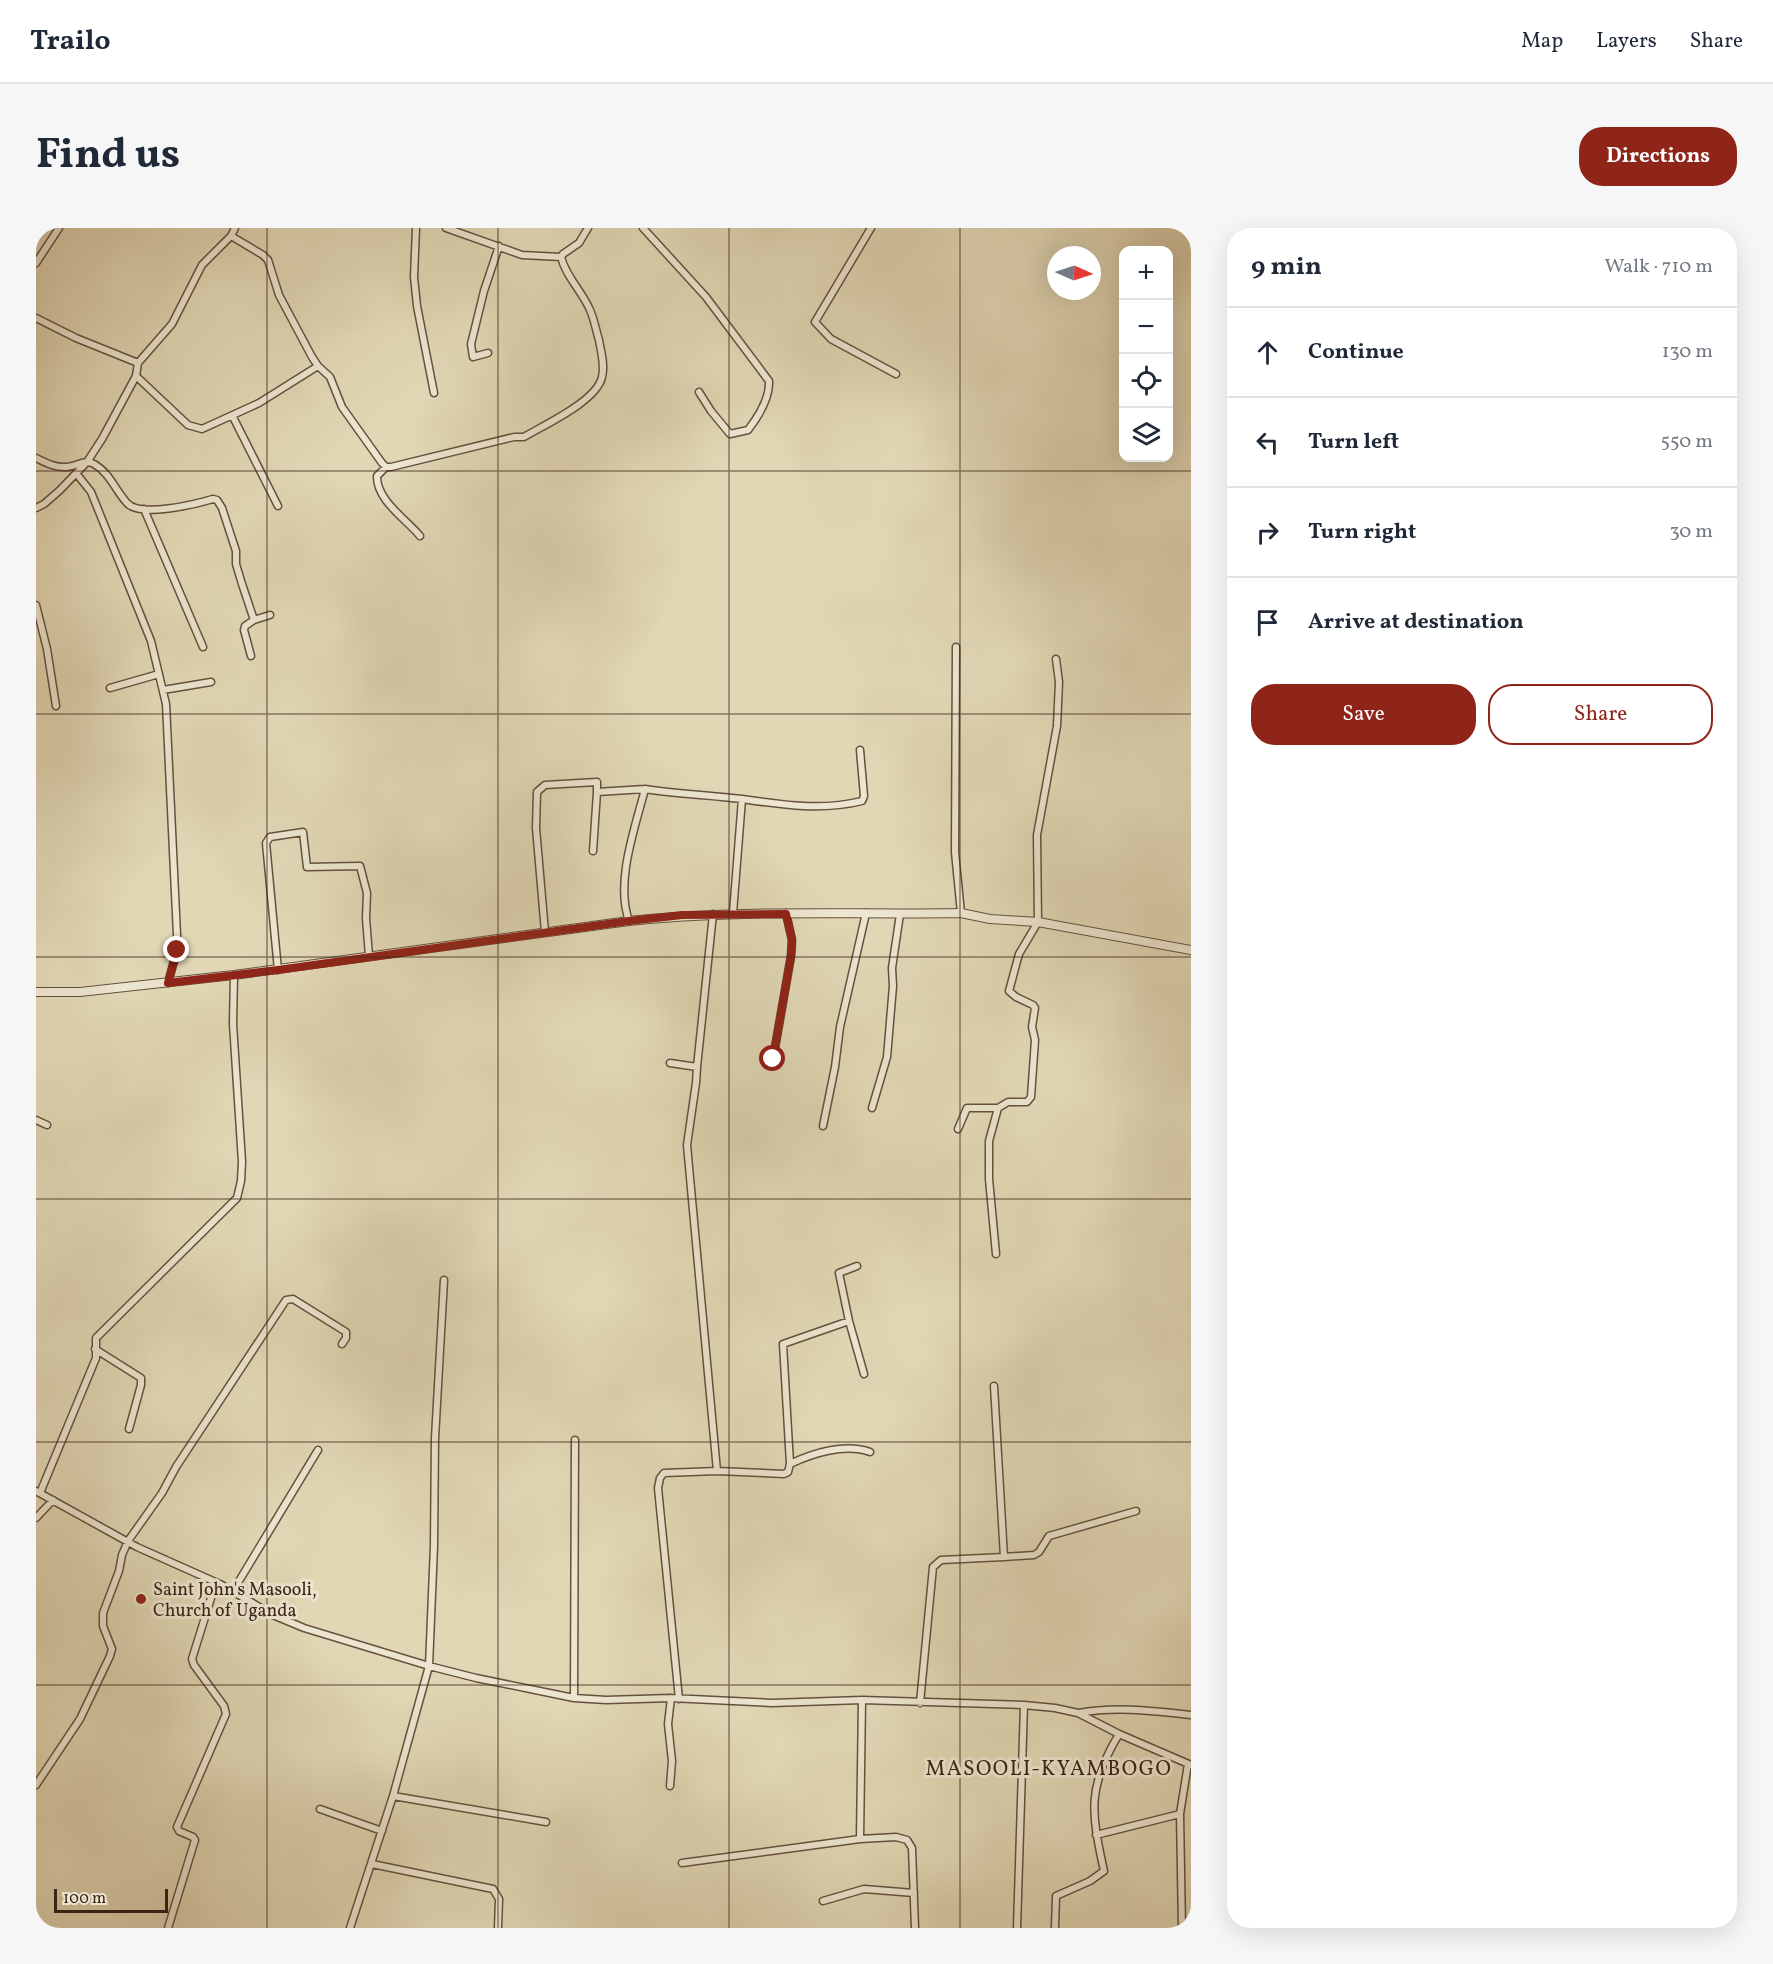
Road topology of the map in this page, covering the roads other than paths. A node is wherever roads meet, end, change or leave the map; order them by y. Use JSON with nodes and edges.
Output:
{"nodes":[{"id":1,"x":59,"y":228,"type":"edge"},
{"id":2,"x":235,"y":228,"type":"edge"},
{"id":3,"x":416,"y":228,"type":"edge"},
{"id":4,"x":446,"y":228,"type":"edge"},
{"id":5,"x":588,"y":228,"type":"edge"},
{"id":6,"x":643,"y":228,"type":"edge"},
{"id":7,"x":871,"y":228,"type":"edge"},
{"id":8,"x":231,"y":236,"type":"junction"},
{"id":9,"x":499,"y":246,"type":"junction"},
{"id":10,"x":561,"y":257,"type":"junction"},
{"id":11,"x":36,"y":262,"type":"edge"},
{"id":12,"x":36,"y":318,"type":"edge"},
{"id":13,"x":488,"y":353,"type":"dead end"},
{"id":14,"x":138,"y":363,"type":"junction"},
{"id":15,"x":318,"y":366,"type":"junction"},
{"id":16,"x":896,"y":374,"type":"dead end"},
{"id":17,"x":136,"y":376,"type":"junction"},
{"id":18,"x":699,"y":392,"type":"dead end"},
{"id":19,"x":434,"y":393,"type":"dead end"},
{"id":20,"x":233,"y":417,"type":"junction"},
{"id":21,"x":36,"y":458,"type":"edge"},
{"id":22,"x":87,"y":462,"type":"junction"},
{"id":23,"x":386,"y":467,"type":"junction"},
{"id":24,"x":76,"y":473,"type":"junction"},
{"id":25,"x":278,"y":506,"type":"dead end"},
{"id":26,"x":36,"y":508,"type":"edge"},
{"id":27,"x":144,"y":509,"type":"junction"},
{"id":28,"x":420,"y":536,"type":"dead end"},
{"id":29,"x":36,"y":605,"type":"edge"},
{"id":30,"x":270,"y":615,"type":"dead end"},
{"id":31,"x":254,"y":620,"type":"junction"},
{"id":32,"x":203,"y":647,"type":"dead end"},
{"id":33,"x":956,"y":647,"type":"dead end"},
{"id":34,"x":251,"y":656,"type":"dead end"},
{"id":35,"x":1056,"y":659,"type":"dead end"},
{"id":36,"x":159,"y":674,"type":"junction"},
{"id":37,"x":211,"y":682,"type":"dead end"},
{"id":38,"x":110,"y":688,"type":"dead end"},
{"id":39,"x":163,"y":690,"type":"junction"},
{"id":40,"x":56,"y":706,"type":"dead end"},
{"id":41,"x":860,"y":750,"type":"dead end"},
{"id":42,"x":645,"y":789,"type":"junction"},
{"id":43,"x":597,"y":792,"type":"junction"},
{"id":44,"x":742,"y":800,"type":"junction"},
{"id":45,"x":593,"y":851,"type":"dead end"},
{"id":46,"x":733,"y":913,"type":"junction"},
{"id":47,"x":866,"y":913,"type":"junction"},
{"id":48,"x":962,"y":913,"type":"junction"},
{"id":49,"x":713,"y":914,"type":"junction"},
{"id":50,"x":786,"y":914,"type":"junction"},
{"id":51,"x":900,"y":914,"type":"junction"},
{"id":52,"x":629,"y":921,"type":"junction"},
{"id":53,"x":1038,"y":922,"type":"junction"},
{"id":54,"x":545,"y":932,"type":"junction"},
{"id":55,"x":1191,"y":950,"type":"edge"},
{"id":56,"x":369,"y":956,"type":"junction"},
{"id":57,"x":278,"y":970,"type":"junction"},
{"id":58,"x":234,"y":975,"type":"junction"},
{"id":59,"x":168,"y":983,"type":"junction"},
{"id":60,"x":36,"y":992,"type":"edge"},
{"id":61,"x":773,"y":1059,"type":"dead end"},
{"id":62,"x":670,"y":1063,"type":"dead end"},
{"id":63,"x":696,"y":1066,"type":"junction"},
{"id":64,"x":872,"y":1108,"type":"dead end"},
{"id":65,"x":998,"y":1108,"type":"junction"},
{"id":66,"x":36,"y":1120,"type":"edge"},
{"id":67,"x":47,"y":1125,"type":"dead end"},
{"id":68,"x":823,"y":1126,"type":"dead end"},
{"id":69,"x":958,"y":1130,"type":"dead end"},
{"id":70,"x":996,"y":1254,"type":"dead end"},
{"id":71,"x":857,"y":1266,"type":"dead end"},
{"id":72,"x":444,"y":1280,"type":"dead end"},
{"id":73,"x":849,"y":1321,"type":"junction"},
{"id":74,"x":342,"y":1344,"type":"dead end"},
{"id":75,"x":95,"y":1350,"type":"junction"},
{"id":76,"x":864,"y":1374,"type":"dead end"},
{"id":77,"x":994,"y":1386,"type":"dead end"},
{"id":78,"x":129,"y":1429,"type":"dead end"},
{"id":79,"x":575,"y":1440,"type":"dead end"},
{"id":80,"x":318,"y":1450,"type":"dead end"},
{"id":81,"x":870,"y":1452,"type":"dead end"},
{"id":82,"x":790,"y":1464,"type":"junction"},
{"id":83,"x":717,"y":1471,"type":"junction"},
{"id":84,"x":38,"y":1492,"type":"edge"},
{"id":85,"x":53,"y":1500,"type":"junction"},
{"id":86,"x":1136,"y":1511,"type":"dead end"},
{"id":87,"x":36,"y":1518,"type":"edge"},
{"id":88,"x":128,"y":1541,"type":"junction"},
{"id":89,"x":1004,"y":1557,"type":"junction"},
{"id":90,"x":216,"y":1582,"type":"junction"},
{"id":91,"x":233,"y":1591,"type":"junction"},
{"id":92,"x":429,"y":1666,"type":"junction"},
{"id":93,"x":574,"y":1698,"type":"junction"},
{"id":94,"x":671,"y":1698,"type":"junction"},
{"id":95,"x":679,"y":1699,"type":"junction"},
{"id":96,"x":862,"y":1700,"type":"junction"},
{"id":97,"x":920,"y":1703,"type":"junction"},
{"id":98,"x":1024,"y":1705,"type":"junction"},
{"id":99,"x":1078,"y":1713,"type":"junction"},
{"id":100,"x":1191,"y":1715,"type":"edge"},
{"id":101,"x":1119,"y":1734,"type":"junction"},
{"id":102,"x":1190,"y":1764,"type":"edge"},
{"id":103,"x":36,"y":1785,"type":"edge"},
{"id":104,"x":670,"y":1786,"type":"dead end"},
{"id":105,"x":393,"y":1796,"type":"junction"},
{"id":106,"x":320,"y":1809,"type":"dead end"},
{"id":107,"x":1180,"y":1814,"type":"junction"},
{"id":108,"x":546,"y":1822,"type":"dead end"},
{"id":109,"x":382,"y":1831,"type":"junction"},
{"id":110,"x":1096,"y":1835,"type":"junction"},
{"id":111,"x":860,"y":1839,"type":"junction"},
{"id":112,"x":682,"y":1863,"type":"dead end"},
{"id":113,"x":372,"y":1864,"type":"junction"},
{"id":114,"x":914,"y":1893,"type":"junction"},
{"id":115,"x":824,"y":1901,"type":"dead end"},
{"id":116,"x":168,"y":1928,"type":"edge"},
{"id":117,"x":350,"y":1928,"type":"edge"},
{"id":118,"x":498,"y":1928,"type":"edge"},
{"id":119,"x":915,"y":1928,"type":"edge"},
{"id":120,"x":1017,"y":1928,"type":"edge"},
{"id":121,"x":1055,"y":1928,"type":"edge"},
{"id":122,"x":1182,"y":1928,"type":"edge"}],
"edges":[{"from":1,"to":11,"type":"street"},
{"from":2,"to":8,"type":"street"},
{"from":3,"to":19,"type":"street"},
{"from":4,"to":9,"type":"street"},
{"from":5,"to":10,"type":"street"},
{"from":6,"to":18,"type":"street"},
{"from":7,"to":16,"type":"street"},
{"from":8,"to":14,"type":"street"},
{"from":8,"to":15,"type":"street"},
{"from":9,"to":10,"type":"street"},
{"from":9,"to":13,"type":"street"},
{"from":10,"to":23,"type":"street"},
{"from":12,"to":14,"type":"street"},
{"from":14,"to":17,"type":"street"},
{"from":15,"to":20,"type":"street"},
{"from":15,"to":23,"type":"street"},
{"from":17,"to":20,"type":"street"},
{"from":17,"to":22,"type":"street"},
{"from":20,"to":25,"type":"street"},
{"from":21,"to":22,"type":"street"},
{"from":22,"to":24,"type":"street"},
{"from":22,"to":27,"type":"street"},
{"from":23,"to":28,"type":"street"},
{"from":24,"to":26,"type":"street"},
{"from":24,"to":36,"type":"street"},
{"from":27,"to":31,"type":"street"},
{"from":27,"to":32,"type":"street"},
{"from":29,"to":40,"type":"street"},
{"from":30,"to":31,"type":"street"},
{"from":31,"to":34,"type":"street"},
{"from":33,"to":48,"type":"street"},
{"from":35,"to":53,"type":"street"},
{"from":36,"to":38,"type":"street"},
{"from":36,"to":39,"type":"street"},
{"from":37,"to":39,"type":"street"},
{"from":39,"to":59,"type":"street"},
{"from":41,"to":44,"type":"street"},
{"from":42,"to":43,"type":"street"},
{"from":42,"to":44,"type":"street"},
{"from":42,"to":52,"type":"street"},
{"from":43,"to":45,"type":"street"},
{"from":43,"to":54,"type":"street"},
{"from":44,"to":46,"type":"street"},
{"from":46,"to":49,"type":"street"},
{"from":46,"to":50,"type":"street"},
{"from":47,"to":50,"type":"street"},
{"from":47,"to":51,"type":"street"},
{"from":47,"to":68,"type":"street"},
{"from":48,"to":51,"type":"street"},
{"from":48,"to":53,"type":"street"},
{"from":49,"to":52,"type":"street"},
{"from":49,"to":63,"type":"street"},
{"from":50,"to":61,"type":"street"},
{"from":51,"to":64,"type":"street"},
{"from":52,"to":54,"type":"street"},
{"from":53,"to":55,"type":"street"},
{"from":53,"to":65,"type":"street"},
{"from":54,"to":56,"type":"street"},
{"from":56,"to":57,"type":"street"},
{"from":56,"to":57,"type":"street"},
{"from":57,"to":58,"type":"street"},
{"from":58,"to":59,"type":"street"},
{"from":58,"to":75,"type":"street"},
{"from":59,"to":60,"type":"street"},
{"from":62,"to":63,"type":"street"},
{"from":63,"to":83,"type":"street"},
{"from":65,"to":69,"type":"street"},
{"from":65,"to":70,"type":"street"},
{"from":66,"to":67,"type":"street"},
{"from":71,"to":73,"type":"street"},
{"from":72,"to":92,"type":"street"},
{"from":73,"to":76,"type":"street"},
{"from":73,"to":82,"type":"street"},
{"from":74,"to":88,"type":"street"},
{"from":75,"to":78,"type":"street"},
{"from":75,"to":84,"type":"street"},
{"from":77,"to":89,"type":"street"},
{"from":79,"to":93,"type":"street"},
{"from":80,"to":91,"type":"street"},
{"from":81,"to":82,"type":"street"},
{"from":82,"to":83,"type":"street"},
{"from":83,"to":95,"type":"street"},
{"from":84,"to":85,"type":"street"},
{"from":85,"to":87,"type":"street"},
{"from":85,"to":88,"type":"street"},
{"from":86,"to":89,"type":"street"},
{"from":88,"to":90,"type":"street"},
{"from":88,"to":103,"type":"street"},
{"from":89,"to":97,"type":"street"},
{"from":90,"to":91,"type":"street"},
{"from":90,"to":116,"type":"street"},
{"from":91,"to":92,"type":"street"},
{"from":92,"to":93,"type":"street"},
{"from":92,"to":105,"type":"street"},
{"from":93,"to":94,"type":"street"},
{"from":94,"to":95,"type":"street"},
{"from":94,"to":104,"type":"street"},
{"from":95,"to":96,"type":"street"},
{"from":96,"to":97,"type":"street"},
{"from":96,"to":111,"type":"street"},
{"from":97,"to":98,"type":"street"},
{"from":98,"to":99,"type":"street"},
{"from":98,"to":120,"type":"street"},
{"from":99,"to":100,"type":"street"},
{"from":99,"to":101,"type":"street"},
{"from":101,"to":102,"type":"street"},
{"from":101,"to":110,"type":"street"},
{"from":102,"to":107,"type":"street"},
{"from":105,"to":108,"type":"street"},
{"from":105,"to":109,"type":"street"},
{"from":106,"to":109,"type":"street"},
{"from":107,"to":110,"type":"street"},
{"from":107,"to":122,"type":"street"},
{"from":109,"to":113,"type":"street"},
{"from":110,"to":121,"type":"street"},
{"from":111,"to":112,"type":"street"},
{"from":111,"to":114,"type":"street"},
{"from":113,"to":117,"type":"street"},
{"from":113,"to":118,"type":"street"},
{"from":114,"to":115,"type":"street"},
{"from":114,"to":119,"type":"street"}]}
